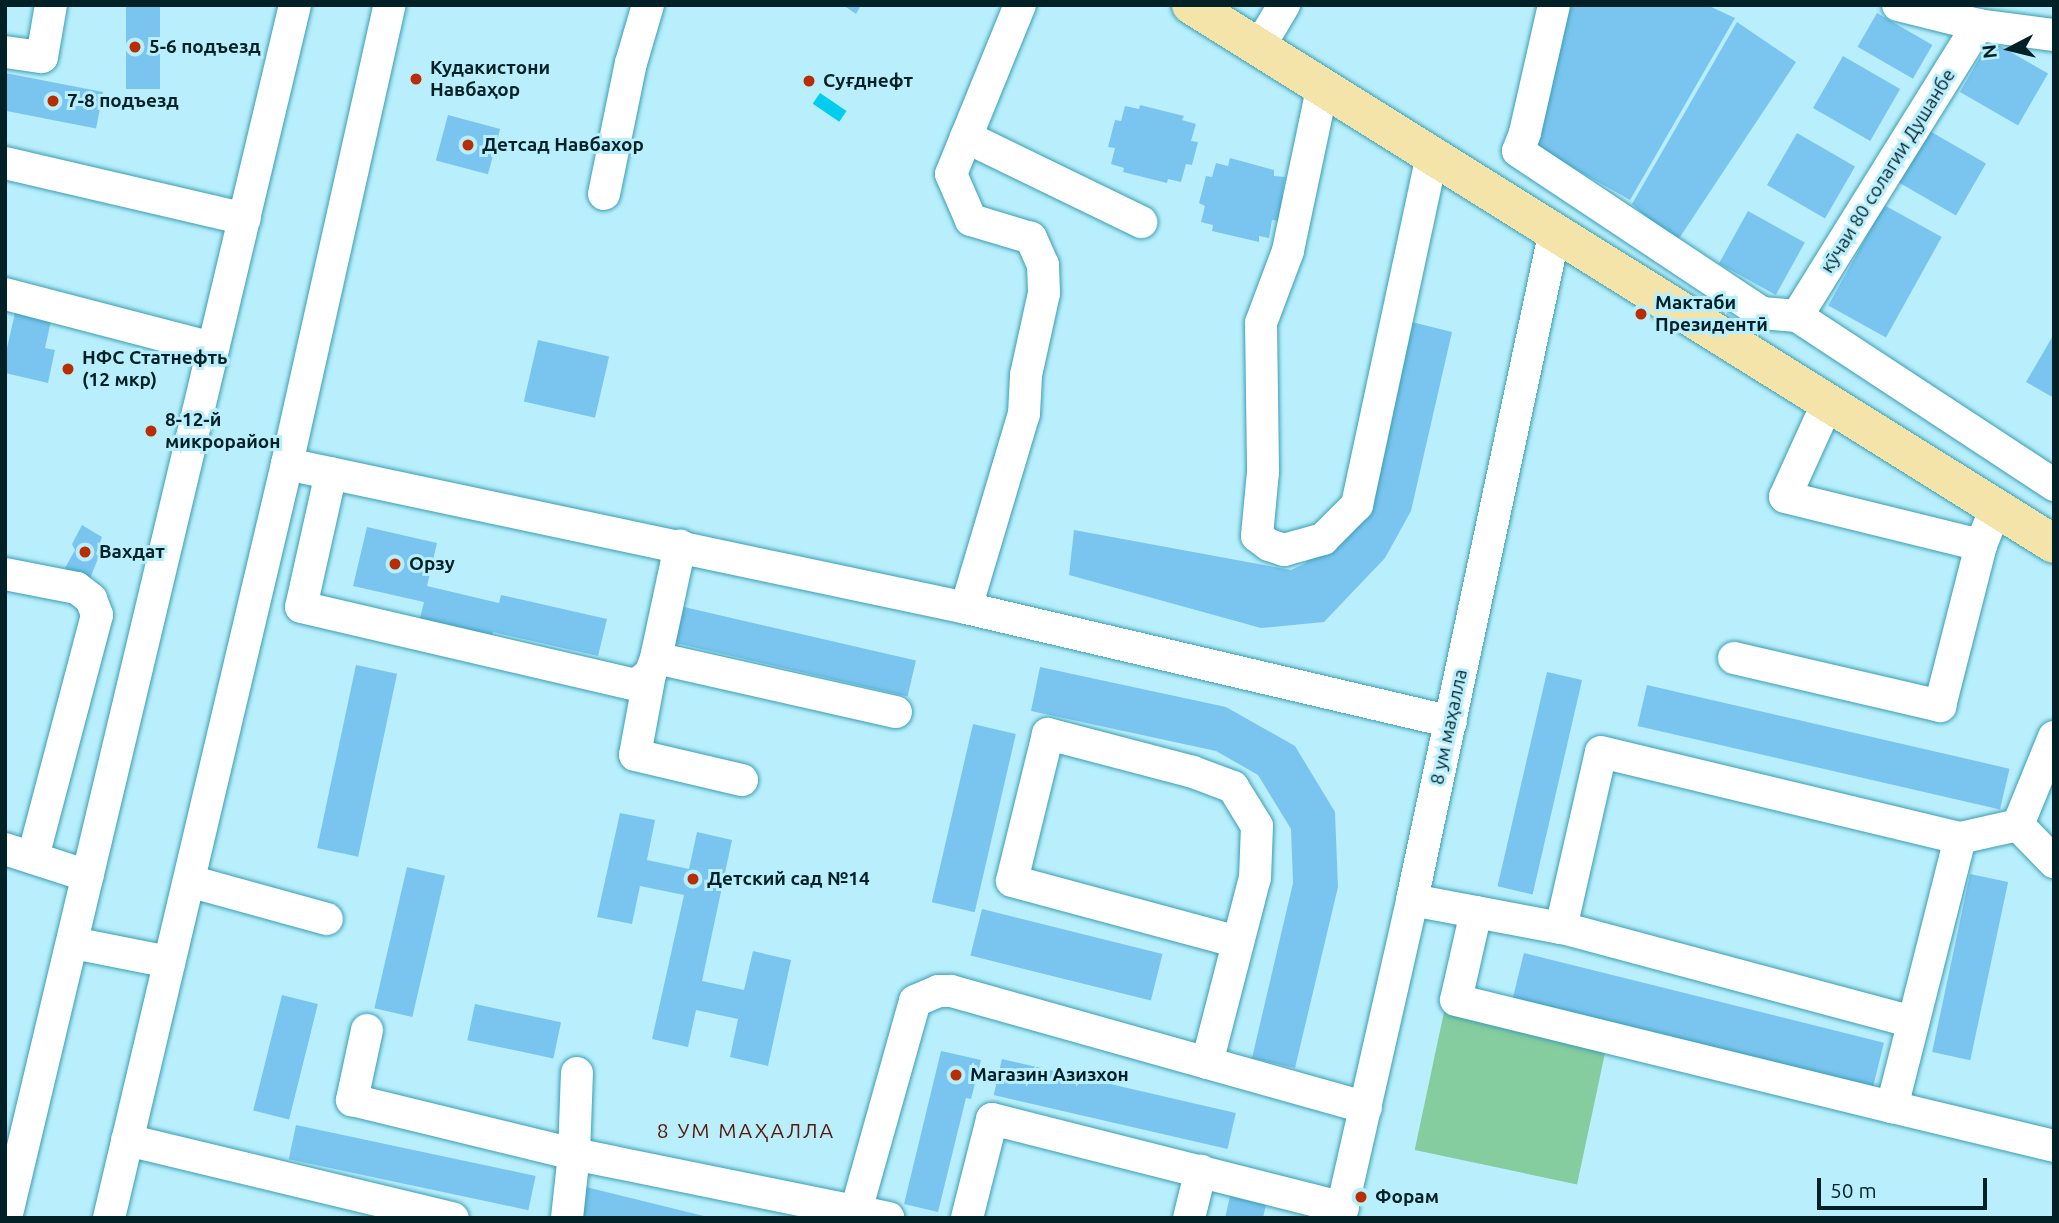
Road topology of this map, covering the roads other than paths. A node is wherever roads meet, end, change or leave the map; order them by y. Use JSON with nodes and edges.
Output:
{"nodes":[{"id":1,"x":51,"y":5,"type":"edge"},
{"id":2,"x":295,"y":5,"type":"edge"},
{"id":3,"x":390,"y":5,"type":"edge"},
{"id":4,"x":648,"y":5,"type":"edge"},
{"id":5,"x":1020,"y":5,"type":"edge"},
{"id":6,"x":1191,"y":5,"type":"edge"},
{"id":7,"x":1284,"y":5,"type":"edge"},
{"id":8,"x":1554,"y":5,"type":"edge"},
{"id":9,"x":1898,"y":5,"type":"edge"},
{"id":10,"x":1978,"y":25,"type":"junction"},
{"id":11,"x":2054,"y":36,"type":"edge"},
{"id":12,"x":1259,"y":47,"type":"junction"},
{"id":13,"x":5,"y":52,"type":"edge"},
{"id":14,"x":1322,"y":89,"type":"junction"},
{"id":15,"x":966,"y":137,"type":"junction"},
{"id":16,"x":1432,"y":155,"type":"junction"},
{"id":17,"x":5,"y":163,"type":"edge"},
{"id":18,"x":604,"y":194,"type":"dead end"},
{"id":19,"x":245,"y":219,"type":"junction"},
{"id":20,"x":1140,"y":222,"type":"dead end"},
{"id":21,"x":1554,"y":235,"type":"junction"},
{"id":22,"x":5,"y":294,"type":"edge"},
{"id":23,"x":1797,"y":316,"type":"junction"},
{"id":24,"x":213,"y":348,"type":"junction"},
{"id":25,"x":1828,"y":402,"type":"junction"},
{"id":26,"x":287,"y":464,"type":"junction"},
{"id":27,"x":331,"y":473,"type":"junction"},
{"id":28,"x":2054,"y":485,"type":"edge"},
{"id":29,"x":1995,"y":509,"type":"junction"},
{"id":30,"x":2054,"y":544,"type":"edge"},
{"id":31,"x":1981,"y":545,"type":"junction"},
{"id":32,"x":680,"y":546,"type":"junction"},
{"id":33,"x":5,"y":574,"type":"edge"},
{"id":34,"x":254,"y":601,"type":"junction"},
{"id":35,"x":300,"y":607,"type":"junction"},
{"id":36,"x":966,"y":608,"type":"junction"},
{"id":37,"x":1734,"y":658,"type":"dead end"},
{"id":38,"x":653,"y":666,"type":"junction"},
{"id":39,"x":78,"y":689,"type":"junction"},
{"id":40,"x":130,"y":699,"type":"junction"},
{"id":41,"x":896,"y":712,"type":"dead end"},
{"id":42,"x":1451,"y":722,"type":"junction"},
{"id":43,"x":2054,"y":737,"type":"edge"},
{"id":44,"x":742,"y":780,"type":"dead end"},
{"id":45,"x":2018,"y":825,"type":"junction"},
{"id":46,"x":1960,"y":838,"type":"junction"},
{"id":47,"x":19,"y":853,"type":"edge"},
{"id":48,"x":2054,"y":862,"type":"edge"},
{"id":49,"x":88,"y":876,"type":"junction"},
{"id":50,"x":188,"y":881,"type":"junction"},
{"id":51,"x":1412,"y":900,"type":"junction"},
{"id":52,"x":1476,"y":912,"type":"junction"},
{"id":53,"x":327,"y":919,"type":"dead end"},
{"id":54,"x":1560,"y":928,"type":"junction"},
{"id":55,"x":1238,"y":942,"type":"junction"},
{"id":56,"x":73,"y":943,"type":"junction"},
{"id":57,"x":169,"y":962,"type":"junction"},
{"id":58,"x":1913,"y":1022,"type":"junction"},
{"id":59,"x":367,"y":1030,"type":"dead end"},
{"id":60,"x":1208,"y":1063,"type":"junction"},
{"id":61,"x":576,"y":1073,"type":"dead end"},
{"id":62,"x":1892,"y":1107,"type":"junction"},
{"id":63,"x":1366,"y":1108,"type":"junction"},
{"id":64,"x":127,"y":1140,"type":"junction"},
{"id":65,"x":15,"y":1144,"type":"edge"},
{"id":66,"x":2054,"y":1146,"type":"edge"},
{"id":67,"x":574,"y":1154,"type":"junction"},
{"id":68,"x":1200,"y":1170,"type":"junction"},
{"id":69,"x":1342,"y":1213,"type":"edge"},
{"id":70,"x":854,"y":1214,"type":"edge"},
{"id":71,"x":6,"y":1218,"type":"edge"},
{"id":72,"x":109,"y":1218,"type":"edge"},
{"id":73,"x":453,"y":1218,"type":"edge"},
{"id":74,"x":567,"y":1218,"type":"edge"},
{"id":75,"x":889,"y":1218,"type":"edge"},
{"id":76,"x":967,"y":1218,"type":"edge"},
{"id":77,"x":1189,"y":1218,"type":"edge"}],
"edges":[{"from":1,"to":13,"type":"street"},
{"from":2,"to":19,"type":"street"},
{"from":3,"to":26,"type":"street"},
{"from":4,"to":18,"type":"street"},
{"from":5,"to":15,"type":"street"},
{"from":6,"to":12,"type":"main road"},
{"from":7,"to":12,"type":"street"},
{"from":8,"to":23,"type":"street"},
{"from":9,"to":10,"type":"street"},
{"from":10,"to":11,"type":"street"},
{"from":10,"to":23,"type":"street","name":"кӯчаи 80 солагии Душанбе"},
{"from":12,"to":14,"type":"main road"},
{"from":14,"to":16,"type":"main road"},
{"from":14,"to":16,"type":"street"},
{"from":15,"to":20,"type":"street"},
{"from":15,"to":36,"type":"street"},
{"from":16,"to":21,"type":"main road"},
{"from":17,"to":19,"type":"street"},
{"from":19,"to":24,"type":"street"},
{"from":21,"to":25,"type":"main road"},
{"from":21,"to":42,"type":"street","name":"8 ум маҳалла"},
{"from":22,"to":24,"type":"street"},
{"from":23,"to":28,"type":"street"},
{"from":24,"to":40,"type":"street"},
{"from":25,"to":29,"type":"main road"},
{"from":25,"to":31,"type":"street"},
{"from":26,"to":27,"type":"street"},
{"from":26,"to":34,"type":"street"},
{"from":27,"to":32,"type":"street"},
{"from":27,"to":35,"type":"street"},
{"from":29,"to":30,"type":"main road"},
{"from":29,"to":31,"type":"street"},
{"from":31,"to":37,"type":"street"},
{"from":32,"to":36,"type":"street"},
{"from":32,"to":38,"type":"street"},
{"from":33,"to":39,"type":"street"},
{"from":34,"to":35,"type":"street"},
{"from":34,"to":50,"type":"street"},
{"from":35,"to":38,"type":"street"},
{"from":36,"to":42,"type":"street"},
{"from":38,"to":41,"type":"street"},
{"from":38,"to":44,"type":"street"},
{"from":39,"to":40,"type":"street"},
{"from":39,"to":47,"type":"street"},
{"from":40,"to":49,"type":"street"},
{"from":42,"to":51,"type":"street","name":"8 ум маҳалла"},
{"from":43,"to":45,"type":"street"},
{"from":45,"to":46,"type":"street"},
{"from":45,"to":48,"type":"street"},
{"from":46,"to":54,"type":"street"},
{"from":46,"to":58,"type":"street"},
{"from":47,"to":49,"type":"street"},
{"from":49,"to":56,"type":"street"},
{"from":50,"to":53,"type":"street"},
{"from":50,"to":57,"type":"street"},
{"from":51,"to":52,"type":"street"},
{"from":51,"to":63,"type":"street","name":"8 ум маҳалла"},
{"from":52,"to":54,"type":"street"},
{"from":52,"to":62,"type":"street"},
{"from":54,"to":58,"type":"street"},
{"from":55,"to":55,"type":"street"},
{"from":55,"to":60,"type":"street"},
{"from":56,"to":57,"type":"street"},
{"from":56,"to":65,"type":"street"},
{"from":57,"to":64,"type":"street"},
{"from":58,"to":62,"type":"street"},
{"from":59,"to":67,"type":"street"},
{"from":60,"to":63,"type":"street"},
{"from":60,"to":70,"type":"street"},
{"from":61,"to":67,"type":"street"},
{"from":62,"to":66,"type":"street"},
{"from":63,"to":69,"type":"street","name":"8 ум маҳалла"},
{"from":64,"to":72,"type":"street"},
{"from":64,"to":73,"type":"street"},
{"from":65,"to":71,"type":"street"},
{"from":67,"to":70,"type":"street"},
{"from":67,"to":74,"type":"street"},
{"from":68,"to":69,"type":"street"},
{"from":68,"to":76,"type":"street"},
{"from":68,"to":77,"type":"street"},
{"from":70,"to":75,"type":"street"}]}
